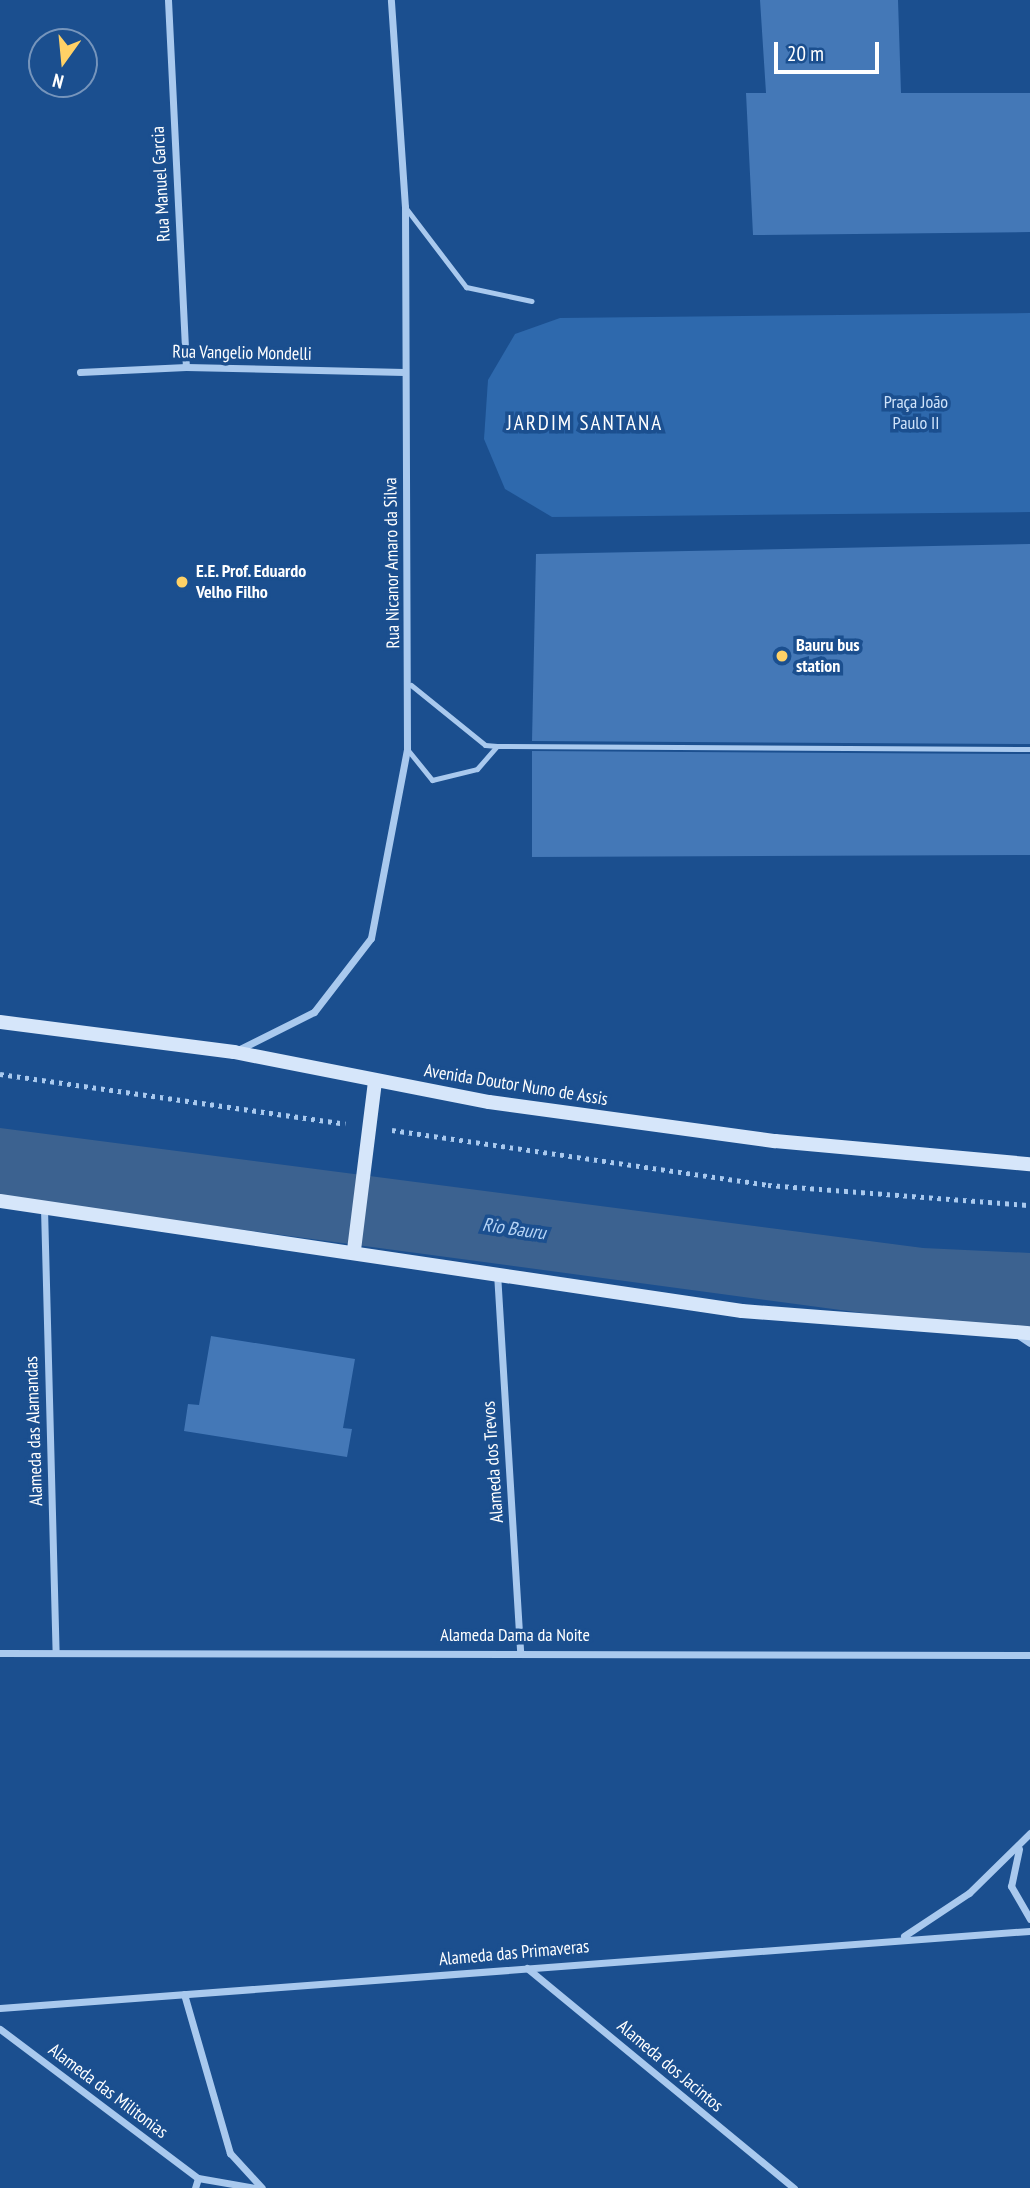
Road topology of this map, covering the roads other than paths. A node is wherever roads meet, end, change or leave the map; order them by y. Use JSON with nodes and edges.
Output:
{"nodes":[{"id":1,"x":168,"y":0,"type":"edge"},
{"id":2,"x":391,"y":0,"type":"edge"},
{"id":3,"x":405,"y":207,"type":"junction"},
{"id":4,"x":532,"y":301,"type":"dead end"},
{"id":5,"x":187,"y":367,"type":"junction"},
{"id":6,"x":80,"y":372,"type":"dead end"},
{"id":7,"x":404,"y":372,"type":"junction"},
{"id":8,"x":411,"y":685,"type":"junction"},
{"id":9,"x":497,"y":746,"type":"junction"},
{"id":10,"x":407,"y":749,"type":"junction"},
{"id":11,"x":1030,"y":749,"type":"edge"},
{"id":12,"x":0,"y":1022,"type":"edge"},
{"id":13,"x":234,"y":1052,"type":"junction"},
{"id":14,"x":375,"y":1082,"type":"junction"},
{"id":15,"x":1030,"y":1164,"type":"edge"},
{"id":16,"x":0,"y":1201,"type":"edge"},
{"id":17,"x":44,"y":1207,"type":"junction"},
{"id":18,"x":354,"y":1250,"type":"junction"},
{"id":19,"x":497,"y":1272,"type":"junction"},
{"id":20,"x":1015,"y":1332,"type":"junction"},
{"id":21,"x":1030,"y":1333,"type":"edge"},
{"id":22,"x":1030,"y":1343,"type":"edge"},
{"id":23,"x":520,"y":1650,"type":"junction"},
{"id":24,"x":0,"y":1653,"type":"edge"},
{"id":25,"x":56,"y":1653,"type":"junction"},
{"id":26,"x":1030,"y":1655,"type":"edge"},
{"id":27,"x":1030,"y":1833,"type":"edge"},
{"id":28,"x":1020,"y":1849,"type":"junction"},
{"id":29,"x":1030,"y":1919,"type":"edge"},
{"id":30,"x":1030,"y":1930,"type":"edge"},
{"id":31,"x":903,"y":1937,"type":"junction"},
{"id":32,"x":527,"y":1968,"type":"junction"},
{"id":33,"x":184,"y":1994,"type":"junction"},
{"id":34,"x":0,"y":2008,"type":"edge"},
{"id":35,"x":0,"y":2029,"type":"edge"},
{"id":36,"x":198,"y":2178,"type":"junction"},
{"id":37,"x":195,"y":2188,"type":"edge"},
{"id":38,"x":256,"y":2188,"type":"edge"},
{"id":39,"x":262,"y":2188,"type":"edge"},
{"id":40,"x":794,"y":2188,"type":"edge"}],
"edges":[{"from":1,"to":5,"type":"street","name":"Rua Manuel Garcia"},
{"from":2,"to":3,"type":"street","name":"Rua Nicanor Amaro da Silva"},
{"from":3,"to":4,"type":"lane"},
{"from":3,"to":7,"type":"street","name":"Rua Nicanor Amaro da Silva"},
{"from":5,"to":6,"type":"street","name":"Rua Vangelio Mondelli"},
{"from":5,"to":7,"type":"street","name":"Rua Vangelio Mondelli"},
{"from":7,"to":8,"type":"street","name":"Rua Nicanor Amaro da Silva"},
{"from":8,"to":9,"type":"lane"},
{"from":8,"to":10,"type":"street","name":"Rua Nicanor Amaro da Silva"},
{"from":9,"to":10,"type":"lane"},
{"from":9,"to":11,"type":"lane"},
{"from":10,"to":13,"type":"street","name":"Rua Nicanor Amaro da Silva"},
{"from":12,"to":13,"type":"main road","name":"Avenida Doutor Nuno de Assis"},
{"from":13,"to":14,"type":"main road","name":"Avenida Doutor Nuno de Assis"},
{"from":14,"to":15,"type":"main road","name":"Avenida Doutor Nuno de Assis"},
{"from":14,"to":18,"type":"main road","bridge":true},
{"from":16,"to":17,"type":"main road"},
{"from":17,"to":18,"type":"main road"},
{"from":17,"to":25,"type":"street","name":"Alameda das Alamandas"},
{"from":18,"to":19,"type":"main road"},
{"from":19,"to":20,"type":"main road"},
{"from":19,"to":23,"type":"street","name":"Alameda dos Trevos"},
{"from":20,"to":21,"type":"main road"},
{"from":20,"to":22,"type":"street"},
{"from":23,"to":25,"type":"street","name":"Alameda Dama da Noite"},
{"from":23,"to":26,"type":"street","name":"Alameda Dama da Noite"},
{"from":24,"to":25,"type":"street","name":"Alameda Dama da Noite"},
{"from":27,"to":28,"type":"street"},
{"from":28,"to":29,"type":"street"},
{"from":28,"to":31,"type":"street"},
{"from":30,"to":31,"type":"street","name":"Alameda das Primaveras"},
{"from":31,"to":32,"type":"street","name":"Alameda das Primaveras"},
{"from":32,"to":33,"type":"street","name":"Alameda das Primaveras"},
{"from":32,"to":40,"type":"street","name":"Alameda dos Jacintos"},
{"from":33,"to":34,"type":"street","name":"Alameda das Primaveras"},
{"from":33,"to":39,"type":"street"},
{"from":35,"to":36,"type":"street","name":"Alameda das Militonias"},
{"from":36,"to":37,"type":"street"},
{"from":36,"to":38,"type":"street"}]}
